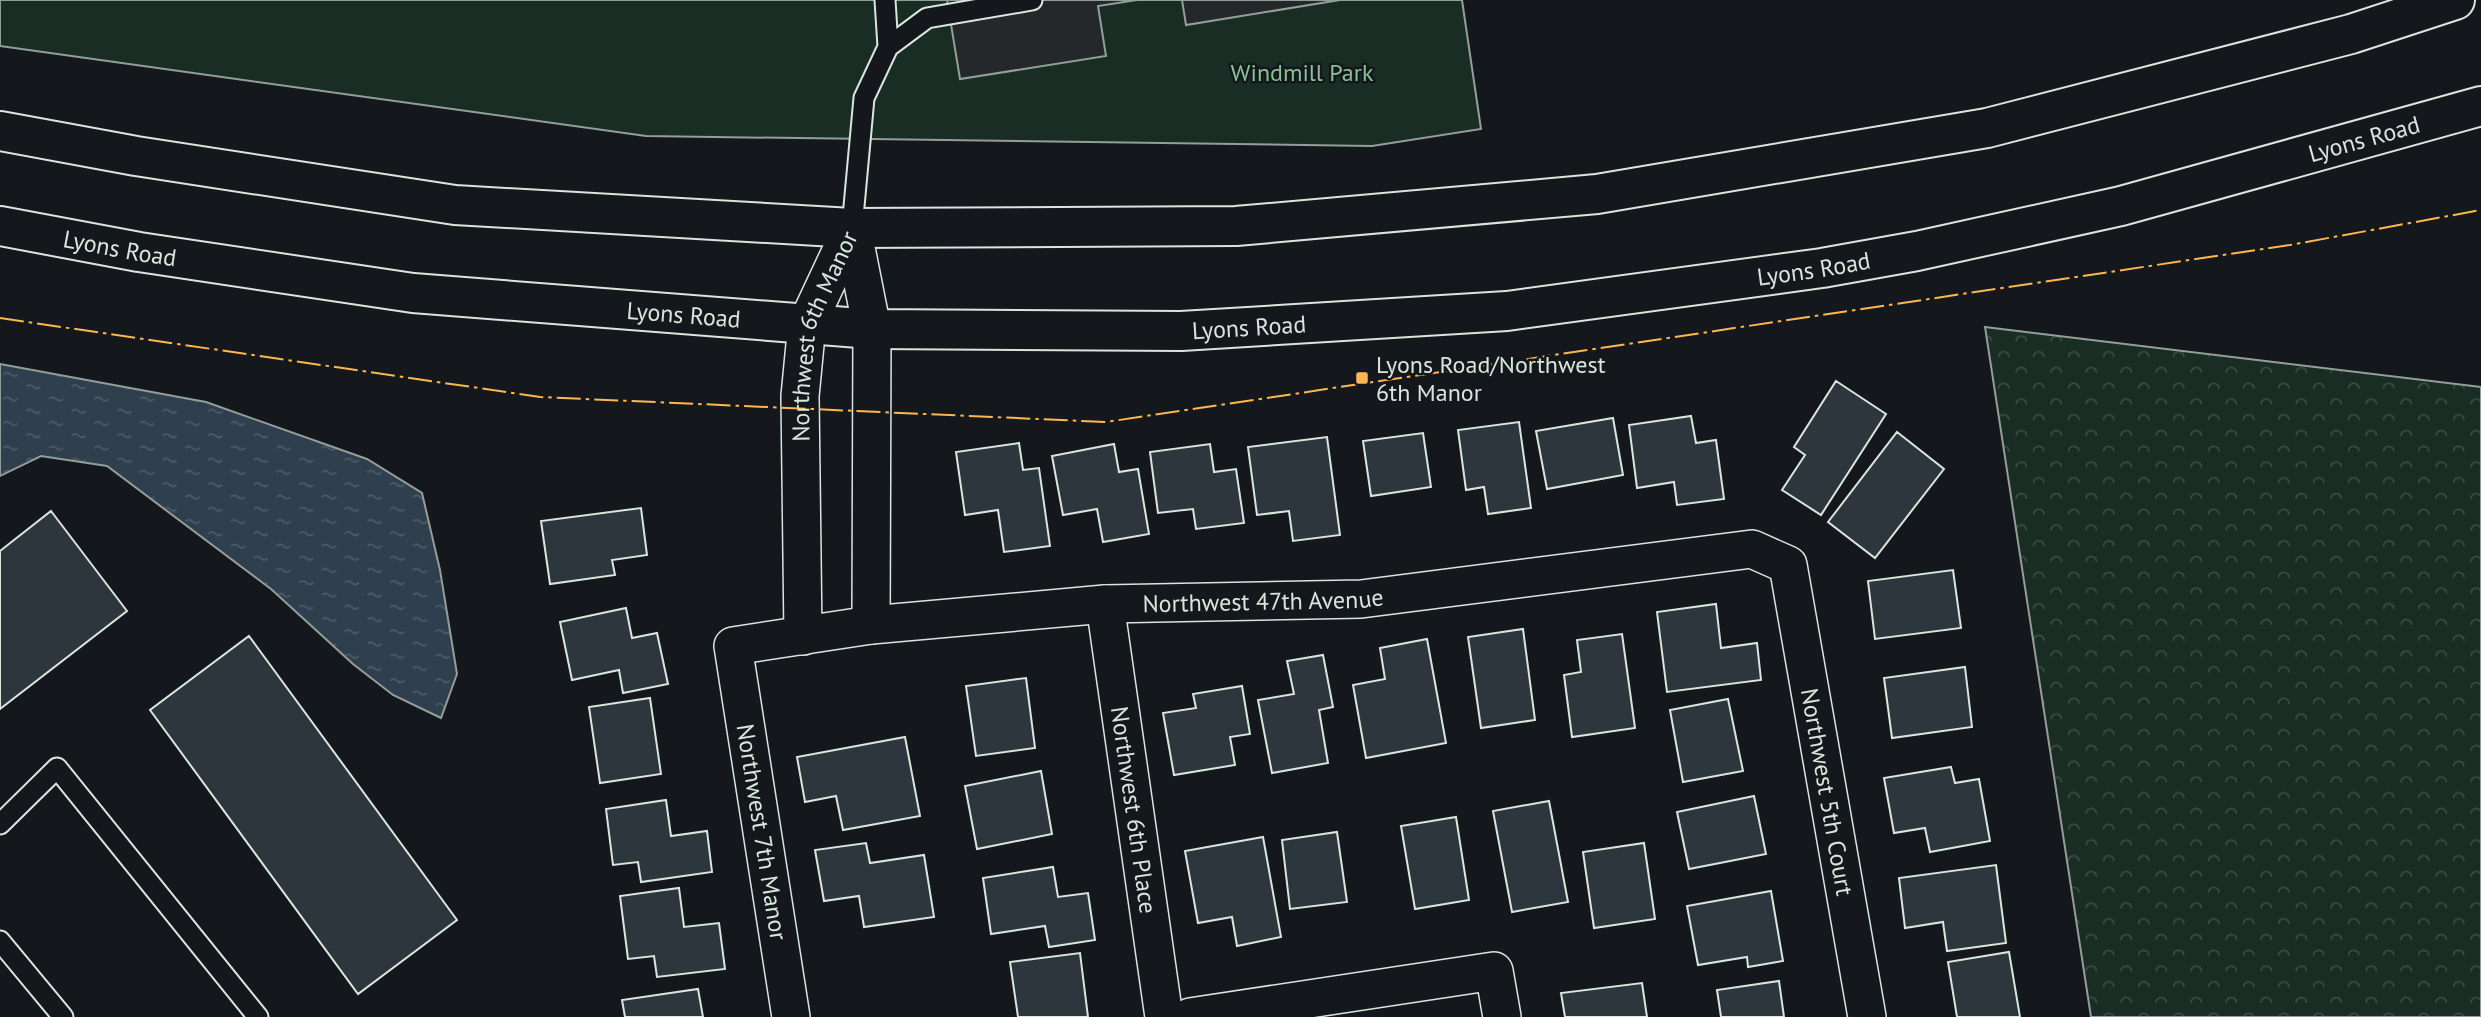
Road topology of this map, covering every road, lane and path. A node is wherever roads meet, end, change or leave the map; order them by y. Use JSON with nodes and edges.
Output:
{"nodes":[{"id":1,"x":885,"y":0,"type":"edge"},
{"id":2,"x":1032,"y":0,"type":"edge"},
{"id":3,"x":2455,"y":0,"type":"edge"},
{"id":4,"x":888,"y":47,"type":"junction"},
{"id":5,"x":2481,"y":106,"type":"edge"},
{"id":6,"x":0,"y":131,"type":"edge"},
{"id":7,"x":0,"y":226,"type":"edge"},
{"id":8,"x":852,"y":228,"type":"junction"},
{"id":9,"x":807,"y":324,"type":"junction"},
{"id":10,"x":872,"y":330,"type":"junction"},
{"id":11,"x":1788,"y":565,"type":"joint"},
{"id":12,"x":1105,"y":604,"type":"junction"},
{"id":13,"x":871,"y":625,"type":"junction"},
{"id":14,"x":803,"y":636,"type":"junction"},
{"id":15,"x":733,"y":646,"type":"joint"},
{"id":16,"x":0,"y":824,"type":"edge"},
{"id":17,"x":0,"y":941,"type":"edge"},
{"id":18,"x":63,"y":1017,"type":"edge"},
{"id":19,"x":258,"y":1017,"type":"edge"},
{"id":20,"x":791,"y":1017,"type":"edge"},
{"id":21,"x":1164,"y":1017,"type":"edge"},
{"id":22,"x":1190,"y":1017,"type":"edge"},
{"id":23,"x":1502,"y":1017,"type":"edge"},
{"id":24,"x":1867,"y":1017,"type":"edge"}],
"edges":[{"from":1,"to":4,"type":"lane"},
{"from":2,"to":4,"type":"lane"},
{"from":3,"to":8,"type":"main road"},
{"from":4,"to":8,"type":"lane"},
{"from":5,"to":10,"type":"main road","name":"Lyons Road"},
{"from":6,"to":8,"type":"main road"},
{"from":7,"to":9,"type":"main road","name":"Lyons Road"},
{"from":8,"to":9,"type":"street","name":"Northwest 6th Manor"},
{"from":8,"to":10,"type":"street","name":"Northwest 6th Manor"},
{"from":9,"to":10,"type":"main road","name":"Lyons Road"},
{"from":9,"to":14,"type":"street","name":"Northwest 6th Manor"},
{"from":10,"to":13,"type":"street","name":"Northwest 6th Manor"},
{"from":11,"to":12,"type":"street","name":"Northwest 47th Avenue"},
{"from":11,"to":24,"type":"street","name":"Northwest 5th Court"},
{"from":12,"to":13,"type":"street","name":"Northwest 47th Avenue"},
{"from":12,"to":21,"type":"street","name":"Northwest 6th Place"},
{"from":13,"to":14,"type":"street","name":"Northwest 47th Avenue"},
{"from":14,"to":15,"type":"street","name":"Northwest 47th Avenue"},
{"from":15,"to":20,"type":"street","name":"Northwest 7th Manor"},
{"from":16,"to":19,"type":"lane"},
{"from":17,"to":18,"type":"lane"},
{"from":22,"to":23,"type":"street"}]}
